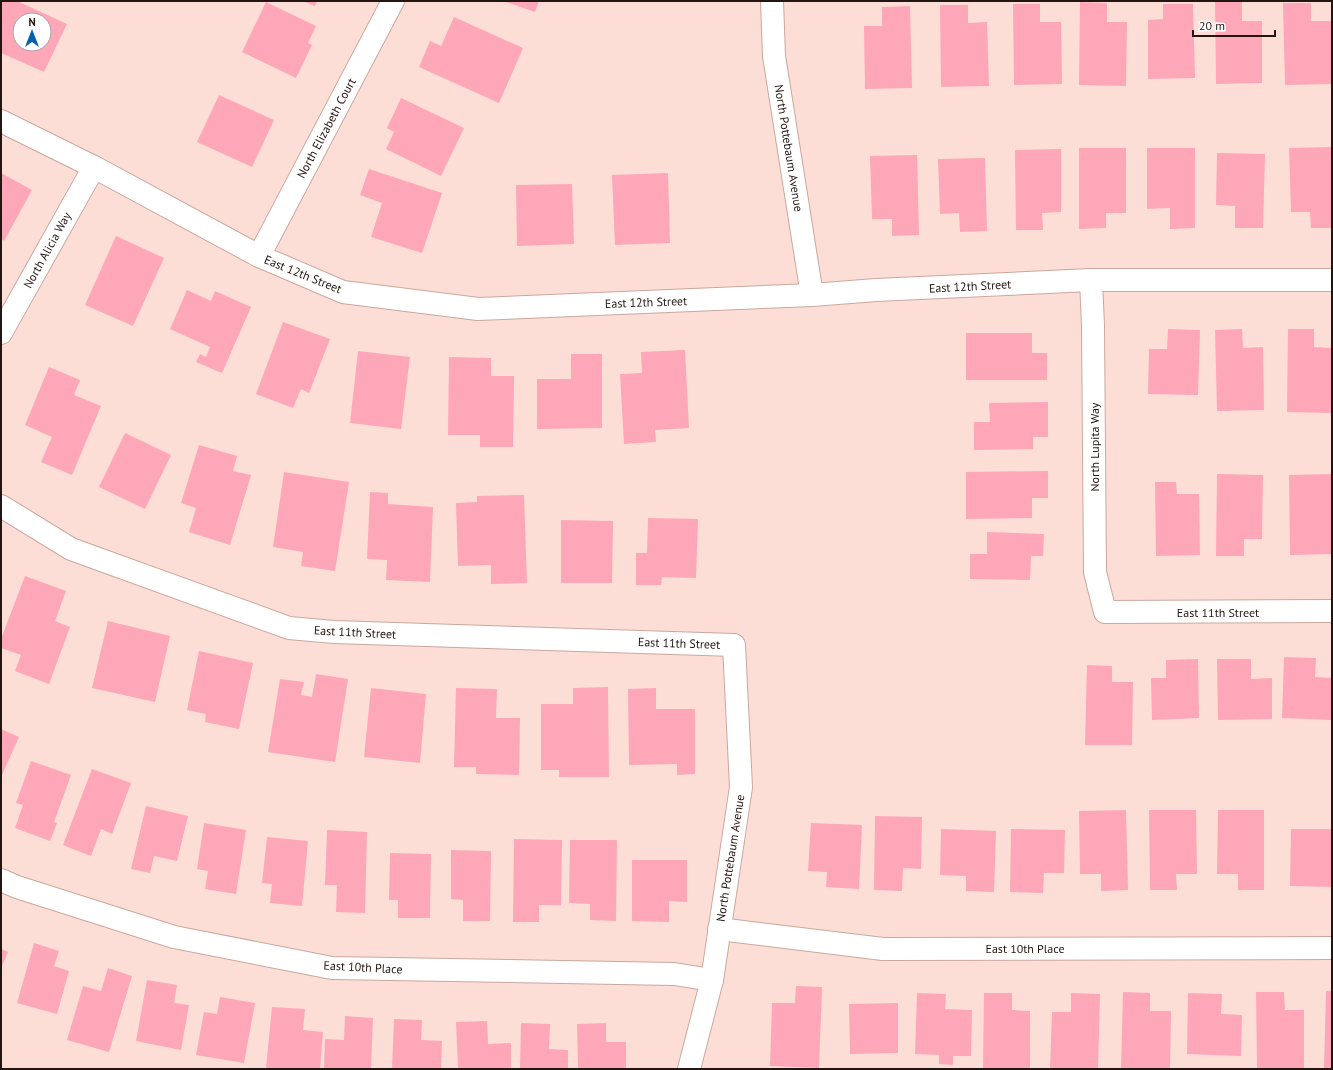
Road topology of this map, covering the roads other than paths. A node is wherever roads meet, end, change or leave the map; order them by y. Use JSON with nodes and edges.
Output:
{"nodes":[{"id":1,"x":393,"y":1,"type":"edge"},
{"id":2,"x":772,"y":1,"type":"edge"},
{"id":3,"x":1,"y":122,"type":"edge"},
{"id":4,"x":94,"y":167,"type":"junction"},
{"id":5,"x":259,"y":256,"type":"junction"},
{"id":6,"x":1091,"y":280,"type":"junction"},
{"id":7,"x":1332,"y":280,"type":"edge"},
{"id":8,"x":812,"y":295,"type":"junction"},
{"id":9,"x":1,"y":333,"type":"edge"},
{"id":10,"x":1,"y":506,"type":"edge"},
{"id":11,"x":1332,"y":611,"type":"edge"},
{"id":12,"x":1105,"y":612,"type":"joint"},
{"id":13,"x":734,"y":645,"type":"joint"},
{"id":14,"x":1,"y":880,"type":"edge"},
{"id":15,"x":719,"y":929,"type":"junction"},
{"id":16,"x":1332,"y":948,"type":"edge"},
{"id":17,"x":712,"y":980,"type":"junction"},
{"id":18,"x":689,"y":1069,"type":"edge"}],
"edges":[{"from":1,"to":5,"type":"street","name":"North Elizabeth Court"},
{"from":2,"to":8,"type":"street","name":"North Pottebaum Avenue"},
{"from":3,"to":4,"type":"street","name":"East 12th Street"},
{"from":4,"to":5,"type":"street","name":"East 12th Street"},
{"from":4,"to":9,"type":"street","name":"North Alicia Way"},
{"from":5,"to":8,"type":"street","name":"East 12th Street"},
{"from":6,"to":7,"type":"street","name":"East 12th Street"},
{"from":6,"to":8,"type":"street","name":"East 12th Street"},
{"from":6,"to":12,"type":"street","name":"North Lupita Way"},
{"from":10,"to":13,"type":"street","name":"East 11th Street"},
{"from":11,"to":12,"type":"street","name":"East 11th Street"},
{"from":13,"to":15,"type":"street","name":"North Pottebaum Avenue"},
{"from":14,"to":17,"type":"street","name":"East 10th Place"},
{"from":15,"to":16,"type":"street","name":"East 10th Place"},
{"from":15,"to":17,"type":"street","name":"North Pottebaum Avenue"},
{"from":17,"to":18,"type":"street","name":"North Pottebaum Avenue"}]}
